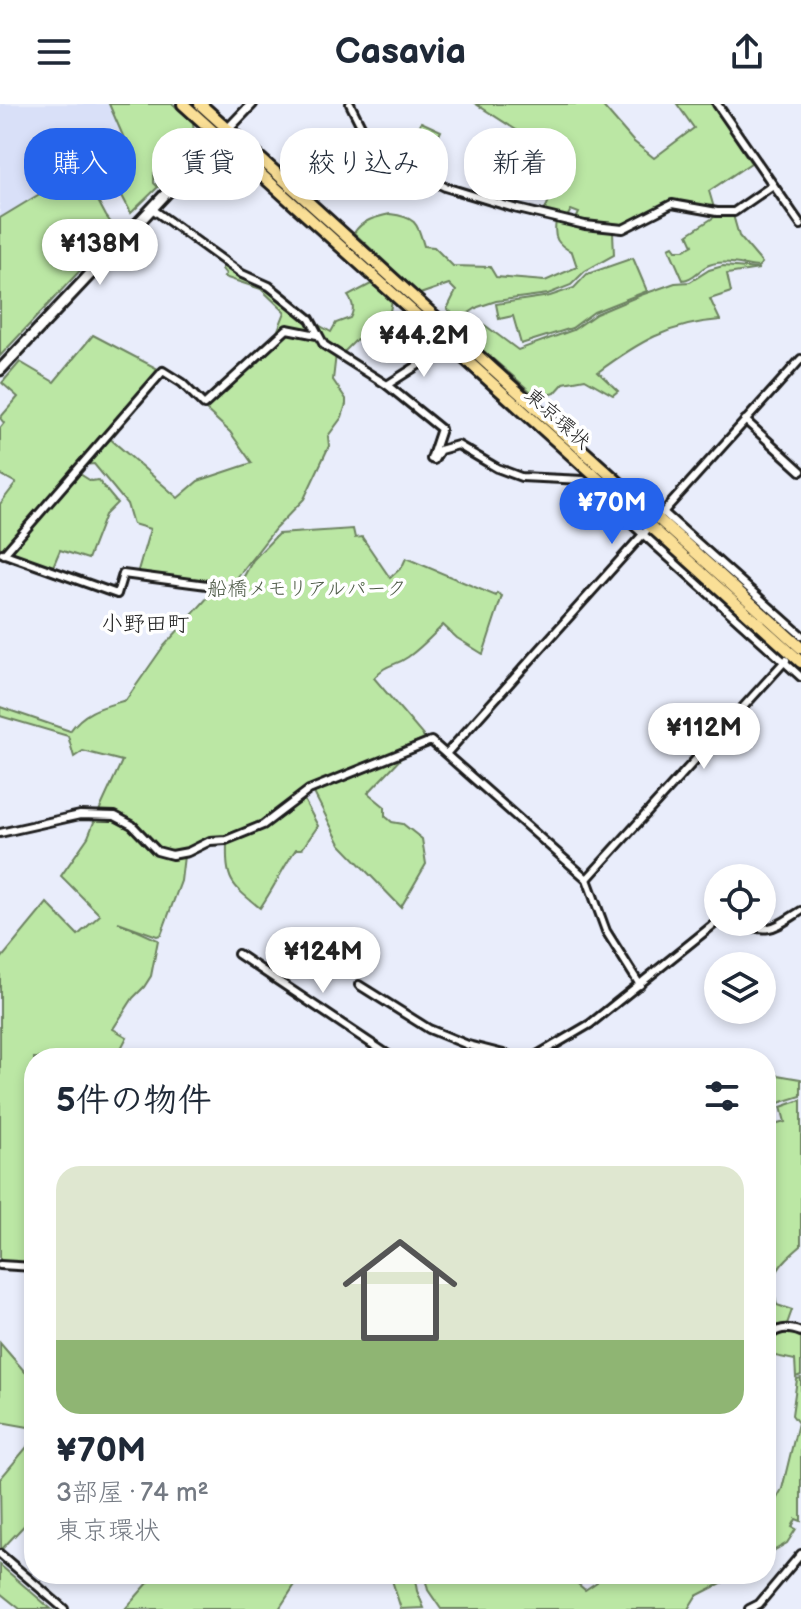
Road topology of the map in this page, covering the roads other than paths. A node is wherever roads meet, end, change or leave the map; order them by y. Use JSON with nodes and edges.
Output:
{"nodes":[{"id":1,"x":183,"y":104,"type":"edge"},
{"id":2,"x":200,"y":104,"type":"edge"},
{"id":3,"x":252,"y":104,"type":"edge"},
{"id":4,"x":350,"y":104,"type":"edge"},
{"id":5,"x":717,"y":104,"type":"edge"},
{"id":6,"x":217,"y":128,"type":"edge"},
{"id":7,"x":220,"y":128,"type":"edge"},
{"id":8,"x":229,"y":128,"type":"edge"},
{"id":9,"x":264,"y":169,"type":"edge"},
{"id":10,"x":773,"y":185,"type":"junction"},
{"id":11,"x":159,"y":200,"type":"edge"},
{"id":12,"x":151,"y":208,"type":"junction"},
{"id":13,"x":801,"y":225,"type":"edge"},
{"id":14,"x":317,"y":335,"type":"junction"},
{"id":15,"x":434,"y":342,"type":"dead end"},
{"id":16,"x":801,"y":359,"type":"edge"},
{"id":17,"x":0,"y":370,"type":"edge"},
{"id":18,"x":387,"y":385,"type":"junction"},
{"id":19,"x":745,"y":420,"type":"junction"},
{"id":20,"x":801,"y":471,"type":"edge"},
{"id":21,"x":654,"y":523,"type":"junction"},
{"id":22,"x":2,"y":553,"type":"edge"},
{"id":23,"x":207,"y":585,"type":"dead end"},
{"id":24,"x":796,"y":648,"type":"edge"},
{"id":25,"x":801,"y":662,"type":"edge"},
{"id":26,"x":801,"y":677,"type":"edge"},
{"id":27,"x":446,"y":754,"type":"junction"},
{"id":28,"x":0,"y":833,"type":"edge"},
{"id":29,"x":587,"y":879,"type":"junction"},
{"id":30,"x":801,"y":911,"type":"edge"},
{"id":31,"x":776,"y":925,"type":"edge"},
{"id":32,"x":704,"y":932,"type":"edge"},
{"id":33,"x":238,"y":954,"type":"dead end"},
{"id":34,"x":359,"y":985,"type":"dead end"},
{"id":35,"x":640,"y":985,"type":"junction"},
{"id":36,"x":377,"y":1048,"type":"edge"},
{"id":37,"x":480,"y":1048,"type":"edge"},
{"id":38,"x":549,"y":1048,"type":"edge"},
{"id":39,"x":0,"y":1265,"type":"edge"},
{"id":40,"x":24,"y":1266,"type":"edge"},
{"id":41,"x":776,"y":1332,"type":"edge"},
{"id":42,"x":801,"y":1332,"type":"edge"},
{"id":43,"x":0,"y":1554,"type":"edge"},
{"id":44,"x":801,"y":1554,"type":"edge"},
{"id":45,"x":24,"y":1575,"type":"edge"},
{"id":46,"x":35,"y":1584,"type":"edge"},
{"id":47,"x":776,"y":1584,"type":"edge"},
{"id":48,"x":776,"y":1584,"type":"edge"},
{"id":49,"x":64,"y":1609,"type":"edge"},
{"id":50,"x":749,"y":1609,"type":"edge"}],
"edges":[{"from":1,"to":6,"type":"highway","name":"東京環状"},
{"from":2,"to":7,"type":"highway","name":"東京環状"},
{"from":3,"to":8,"type":"street"},
{"from":4,"to":10,"type":"street"},
{"from":5,"to":10,"type":"street"},
{"from":9,"to":21,"type":"highway","name":"東京環状"},
{"from":10,"to":13,"type":"street"},
{"from":11,"to":12,"type":"main road"},
{"from":12,"to":14,"type":"street"},
{"from":12,"to":17,"type":"main road"},
{"from":14,"to":18,"type":"street"},
{"from":14,"to":22,"type":"street"},
{"from":15,"to":18,"type":"street"},
{"from":16,"to":19,"type":"street"},
{"from":18,"to":21,"type":"street"},
{"from":19,"to":20,"type":"street"},
{"from":19,"to":21,"type":"street"},
{"from":21,"to":24,"type":"highway","name":"東京環状"},
{"from":21,"to":24,"type":"street"},
{"from":21,"to":27,"type":"street"},
{"from":22,"to":23,"type":"street"},
{"from":24,"to":25,"type":"highway","name":"東京環状"},
{"from":24,"to":26,"type":"street"},
{"from":24,"to":29,"type":"street"},
{"from":27,"to":28,"type":"street"},
{"from":27,"to":29,"type":"street"},
{"from":29,"to":35,"type":"street"},
{"from":30,"to":31,"type":"street"},
{"from":32,"to":35,"type":"street"},
{"from":33,"to":36,"type":"street"},
{"from":34,"to":37,"type":"street"},
{"from":35,"to":38,"type":"street"},
{"from":39,"to":40,"type":"street"},
{"from":41,"to":42,"type":"street"},
{"from":43,"to":45,"type":"street"},
{"from":44,"to":47,"type":"street"},
{"from":46,"to":49,"type":"street"},
{"from":48,"to":50,"type":"street"}]}
